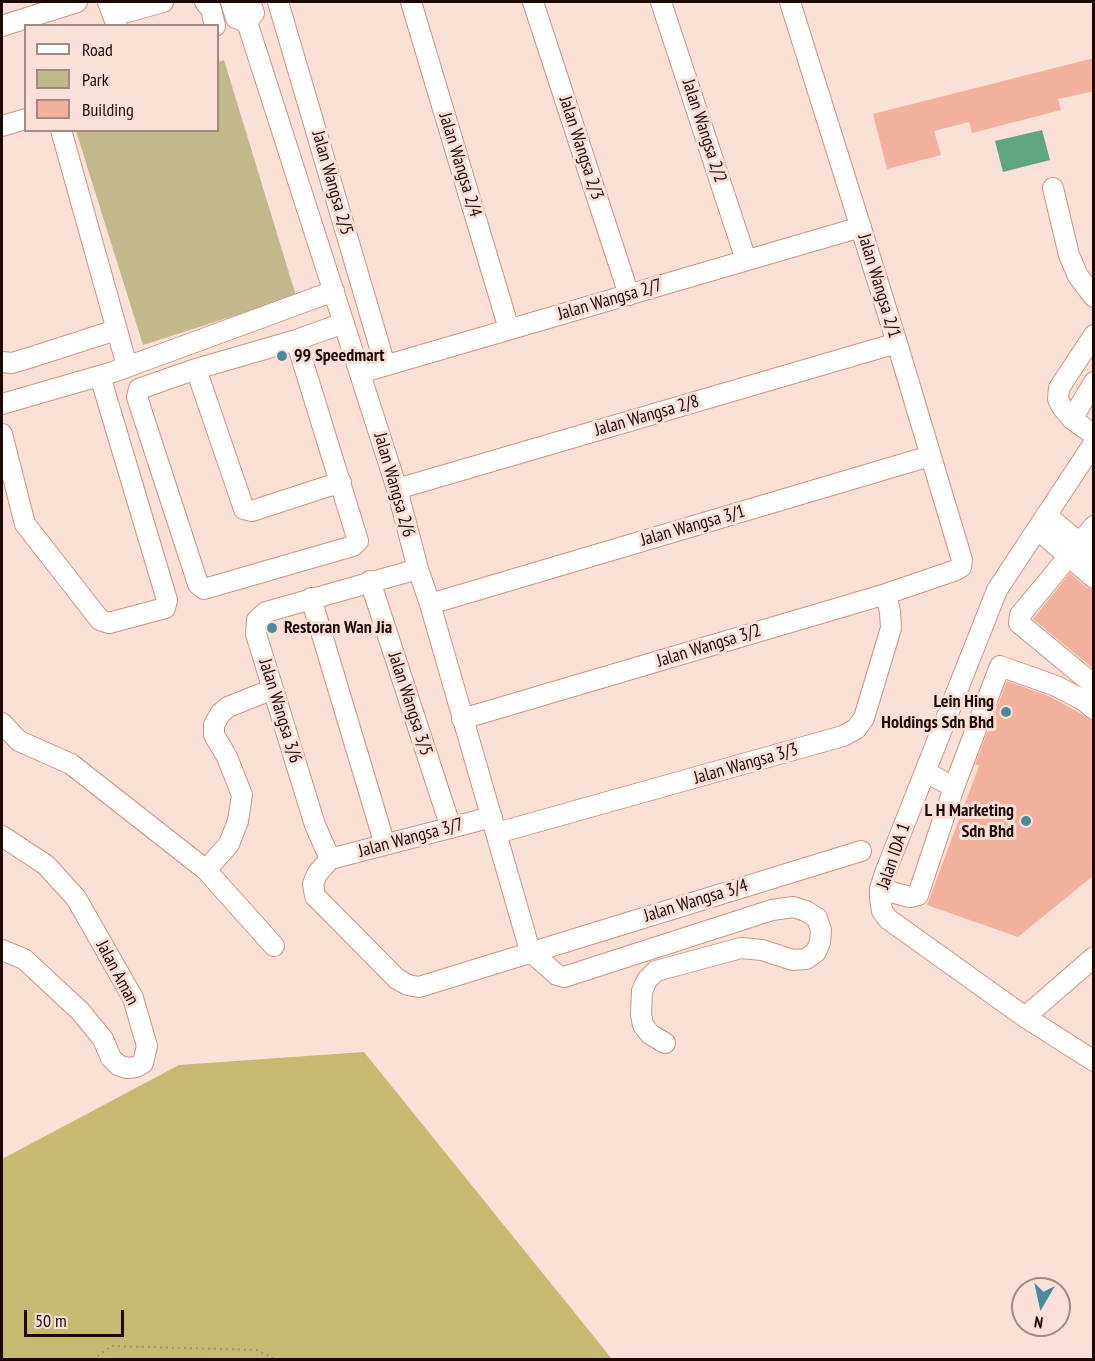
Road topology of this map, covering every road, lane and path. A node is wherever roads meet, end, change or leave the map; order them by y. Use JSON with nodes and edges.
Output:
{"nodes":[{"id":1,"x":77,"y":2,"type":"edge"},
{"id":2,"x":108,"y":2,"type":"edge"},
{"id":3,"x":122,"y":2,"type":"edge"},
{"id":4,"x":163,"y":2,"type":"edge"},
{"id":5,"x":205,"y":2,"type":"edge"},
{"id":6,"x":231,"y":2,"type":"edge"},
{"id":7,"x":250,"y":2,"type":"edge"},
{"id":8,"x":278,"y":2,"type":"edge"},
{"id":9,"x":411,"y":2,"type":"edge"},
{"id":10,"x":533,"y":2,"type":"edge"},
{"id":11,"x":661,"y":2,"type":"edge"},
{"id":12,"x":790,"y":2,"type":"edge"},
{"id":13,"x":248,"y":22,"type":"junction"},
{"id":14,"x":116,"y":24,"type":"edge"},
{"id":15,"x":215,"y":24,"type":"edge"},
{"id":16,"x":2,"y":26,"type":"edge"},
{"id":17,"x":24,"y":119,"type":"edge"},
{"id":18,"x":2,"y":126,"type":"edge"},
{"id":19,"x":62,"y":132,"type":"edge"},
{"id":20,"x":1053,"y":188,"type":"dead end"},
{"id":21,"x":861,"y":227,"type":"junction"},
{"id":22,"x":746,"y":260,"type":"junction"},
{"id":23,"x":334,"y":291,"type":"junction"},
{"id":24,"x":629,"y":294,"type":"junction"},
{"id":25,"x":1094,"y":297,"type":"edge"},
{"id":26,"x":344,"y":323,"type":"junction"},
{"id":27,"x":116,"y":330,"type":"junction"},
{"id":28,"x":509,"y":330,"type":"junction"},
{"id":29,"x":1094,"y":335,"type":"edge"},
{"id":30,"x":296,"y":340,"type":"junction"},
{"id":31,"x":897,"y":343,"type":"junction"},
{"id":32,"x":2,"y":362,"type":"edge"},
{"id":33,"x":127,"y":366,"type":"junction"},
{"id":34,"x":385,"y":366,"type":"junction"},
{"id":35,"x":196,"y":369,"type":"junction"},
{"id":36,"x":360,"y":373,"type":"junction"},
{"id":37,"x":100,"y":376,"type":"junction"},
{"id":38,"x":1094,"y":382,"type":"edge"},
{"id":39,"x":2,"y":404,"type":"edge"},
{"id":40,"x":1072,"y":419,"type":"junction"},
{"id":41,"x":2,"y":434,"type":"edge"},
{"id":42,"x":1094,"y":435,"type":"edge"},
{"id":43,"x":1094,"y":443,"type":"edge"},
{"id":44,"x":930,"y":456,"type":"junction"},
{"id":45,"x":341,"y":482,"type":"junction"},
{"id":46,"x":397,"y":489,"type":"junction"},
{"id":47,"x":1041,"y":522,"type":"junction"},
{"id":48,"x":1094,"y":526,"type":"edge"},
{"id":49,"x":1081,"y":552,"type":"edge"},
{"id":50,"x":418,"y":569,"type":"junction"},
{"id":51,"x":956,"y":570,"type":"joint"},
{"id":52,"x":1094,"y":578,"type":"edge"},
{"id":53,"x":370,"y":581,"type":"junction"},
{"id":54,"x":886,"y":594,"type":"junction"},
{"id":55,"x":311,"y":598,"type":"junction"},
{"id":56,"x":430,"y":604,"type":"junction"},
{"id":57,"x":1094,"y":685,"type":"edge"},
{"id":58,"x":273,"y":689,"type":"junction"},
{"id":59,"x":1094,"y":709,"type":"edge"},
{"id":60,"x":462,"y":720,"type":"junction"},
{"id":61,"x":2,"y":723,"type":"edge"},
{"id":62,"x":925,"y":772,"type":"junction"},
{"id":63,"x":954,"y":787,"type":"junction"},
{"id":64,"x":494,"y":825,"type":"junction"},
{"id":65,"x":450,"y":828,"type":"junction"},
{"id":66,"x":2,"y":836,"type":"edge"},
{"id":67,"x":385,"y":845,"type":"junction"},
{"id":68,"x":861,"y":851,"type":"dead end"},
{"id":69,"x":330,"y":859,"type":"junction"},
{"id":70,"x":206,"y":870,"type":"junction"},
{"id":71,"x":880,"y":889,"type":"junction"},
{"id":72,"x":274,"y":946,"type":"dead end"},
{"id":73,"x":2,"y":950,"type":"edge"},
{"id":74,"x":530,"y":951,"type":"junction"},
{"id":75,"x":1094,"y":957,"type":"edge"},
{"id":76,"x":1025,"y":1017,"type":"junction"},
{"id":77,"x":665,"y":1043,"type":"dead end"},
{"id":78,"x":1094,"y":1061,"type":"edge"},
{"id":79,"x":93,"y":1359,"type":"edge"},
{"id":80,"x":277,"y":1359,"type":"edge"}],
"edges":[{"from":1,"to":16,"type":"street"},
{"from":2,"to":14,"type":"street"},
{"from":3,"to":4,"type":"street"},
{"from":5,"to":15,"type":"street"},
{"from":6,"to":13,"type":"street","name":"Jalan Wangsa 2/6"},
{"from":7,"to":13,"type":"street","name":"Jalan Wangsa 2/6"},
{"from":8,"to":34,"type":"street","name":"Jalan Wangsa 2/5"},
{"from":9,"to":28,"type":"street","name":"Jalan Wangsa 2/4"},
{"from":10,"to":24,"type":"street","name":"Jalan Wangsa 2/3"},
{"from":11,"to":22,"type":"street","name":"Jalan Wangsa 2/2"},
{"from":12,"to":21,"type":"street","name":"Jalan Wangsa 2/1"},
{"from":13,"to":23,"type":"street","name":"Jalan Wangsa 2/6"},
{"from":17,"to":18,"type":"street"},
{"from":19,"to":27,"type":"street"},
{"from":20,"to":25,"type":"street"},
{"from":21,"to":22,"type":"street","name":"Jalan Wangsa 2/7"},
{"from":21,"to":31,"type":"street","name":"Jalan Wangsa 2/1"},
{"from":22,"to":24,"type":"street","name":"Jalan Wangsa 2/7"},
{"from":23,"to":26,"type":"street","name":"Jalan Wangsa 2/6"},
{"from":23,"to":33,"type":"street"},
{"from":24,"to":28,"type":"street","name":"Jalan Wangsa 2/7"},
{"from":26,"to":30,"type":"street"},
{"from":26,"to":36,"type":"street","name":"Jalan Wangsa 2/6"},
{"from":27,"to":32,"type":"street"},
{"from":27,"to":33,"type":"street"},
{"from":28,"to":34,"type":"street","name":"Jalan Wangsa 2/7"},
{"from":29,"to":40,"type":"street"},
{"from":30,"to":35,"type":"street"},
{"from":30,"to":45,"type":"street"},
{"from":31,"to":44,"type":"street","name":"Jalan Wangsa 2/1"},
{"from":31,"to":46,"type":"street","name":"Jalan Wangsa 2/8"},
{"from":33,"to":37,"type":"street"},
{"from":34,"to":36,"type":"street","name":"Jalan Wangsa 2/7"},
{"from":35,"to":45,"type":"street"},
{"from":35,"to":45,"type":"street"},
{"from":36,"to":46,"type":"street","name":"Jalan Wangsa 2/6"},
{"from":37,"to":39,"type":"street"},
{"from":37,"to":41,"type":"street"},
{"from":38,"to":40,"type":"street"},
{"from":40,"to":42,"type":"street"},
{"from":43,"to":47,"type":"street","name":"Jalan IDA 1"},
{"from":44,"to":51,"type":"street","name":"Jalan Wangsa 2/1"},
{"from":44,"to":56,"type":"street","name":"Jalan Wangsa 3/1"},
{"from":46,"to":50,"type":"street","name":"Jalan Wangsa 2/6"},
{"from":47,"to":49,"type":"street"},
{"from":47,"to":62,"type":"street","name":"Jalan IDA 1"},
{"from":48,"to":49,"type":"street"},
{"from":49,"to":52,"type":"street"},
{"from":49,"to":57,"type":"street"},
{"from":50,"to":53,"type":"street","name":"Jalan Wangsa 3/6"},
{"from":50,"to":56,"type":"street","name":"Jalan Wangsa 2/6"},
{"from":51,"to":54,"type":"street","name":"Jalan Wangsa 3/2"},
{"from":53,"to":55,"type":"street","name":"Jalan Wangsa 3/6"},
{"from":53,"to":65,"type":"street","name":"Jalan Wangsa 3/5"},
{"from":54,"to":60,"type":"street","name":"Jalan Wangsa 3/2"},
{"from":54,"to":64,"type":"street","name":"Jalan Wangsa 3/3"},
{"from":55,"to":58,"type":"street","name":"Jalan Wangsa 3/6"},
{"from":55,"to":67,"type":"street"},
{"from":56,"to":60,"type":"street","name":"Jalan Wangsa 2/6"},
{"from":58,"to":69,"type":"street","name":"Jalan Wangsa 3/6"},
{"from":58,"to":70,"type":"street"},
{"from":59,"to":63,"type":"street"},
{"from":60,"to":64,"type":"street","name":"Jalan Wangsa 2/6"},
{"from":61,"to":70,"type":"street"},
{"from":62,"to":63,"type":"street"},
{"from":62,"to":71,"type":"street","name":"Jalan IDA 1"},
{"from":63,"to":71,"type":"street"},
{"from":64,"to":65,"type":"street","name":"Jalan Wangsa 3/7"},
{"from":64,"to":74,"type":"street","name":"Jalan Wangsa 2/6"},
{"from":65,"to":67,"type":"street","name":"Jalan Wangsa 3/7"},
{"from":66,"to":73,"type":"street","name":"Jalan Aman"},
{"from":67,"to":69,"type":"street","name":"Jalan Wangsa 3/7"},
{"from":68,"to":74,"type":"street","name":"Jalan Wangsa 3/4"},
{"from":69,"to":74,"type":"street","name":"Jalan Wangsa 3/4"},
{"from":70,"to":72,"type":"street"},
{"from":71,"to":76,"type":"street","name":"Jalan IDA 1"},
{"from":74,"to":77,"type":"street"},
{"from":75,"to":76,"type":"street"},
{"from":76,"to":78,"type":"street","name":"Jalan IDA 1"},
{"from":79,"to":80,"type":"path"}]}
